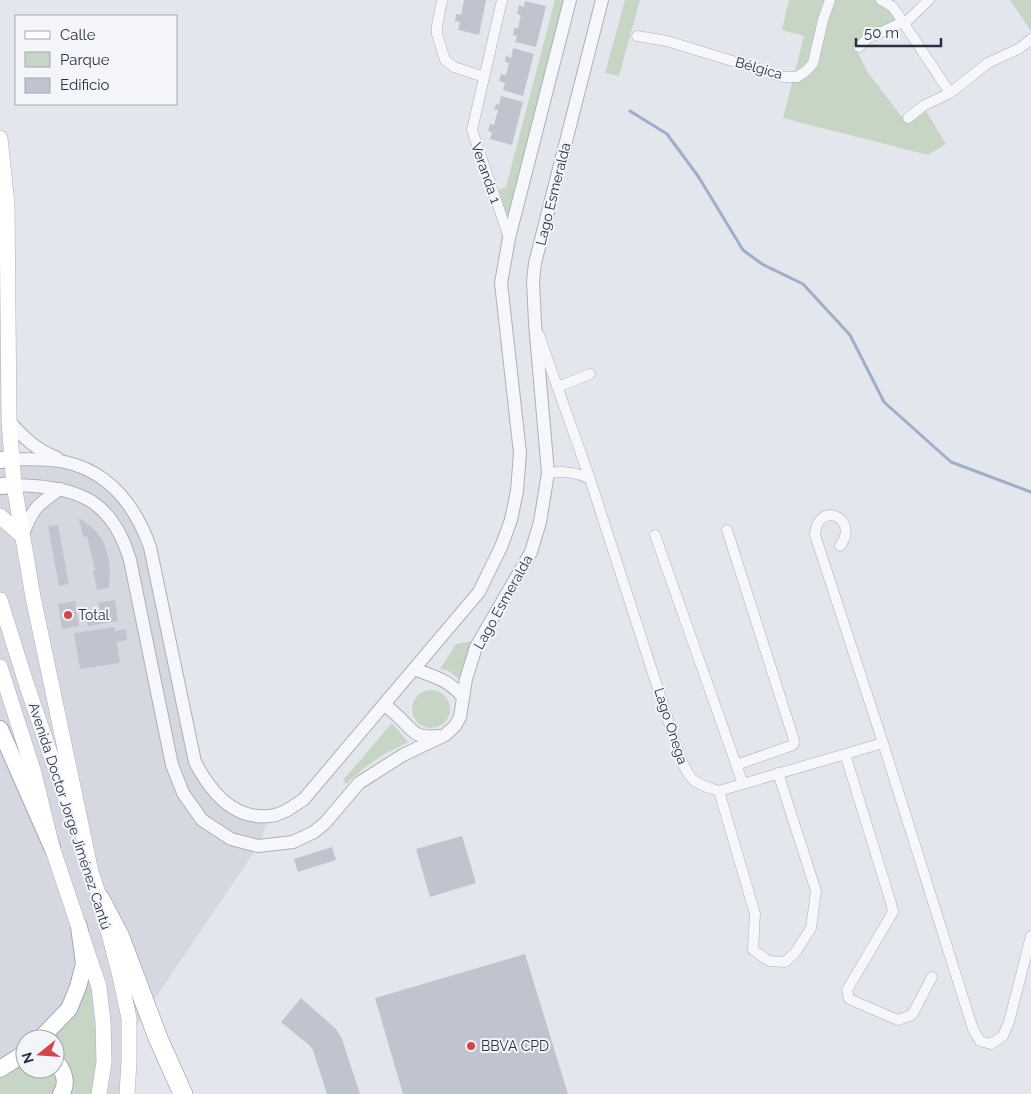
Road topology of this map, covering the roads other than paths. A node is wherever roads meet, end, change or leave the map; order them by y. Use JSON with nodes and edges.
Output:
{"nodes":[{"id":1,"x":442,"y":0,"type":"edge"},
{"id":2,"x":502,"y":0,"type":"edge"},
{"id":3,"x":570,"y":0,"type":"edge"},
{"id":4,"x":602,"y":0,"type":"edge"},
{"id":5,"x":830,"y":0,"type":"edge"},
{"id":6,"x":881,"y":0,"type":"edge"},
{"id":7,"x":929,"y":0,"type":"edge"},
{"id":8,"x":903,"y":22,"type":"junction"},
{"id":9,"x":637,"y":36,"type":"dead end"},
{"id":10,"x":1031,"y":39,"type":"edge"},
{"id":11,"x":859,"y":47,"type":"dead end"},
{"id":12,"x":484,"y":77,"type":"junction"},
{"id":13,"x":950,"y":94,"type":"junction"},
{"id":14,"x":908,"y":118,"type":"dead end"},
{"id":15,"x":0,"y":138,"type":"edge"},
{"id":16,"x":509,"y":238,"type":"junction"},
{"id":17,"x":535,"y":322,"type":"junction"},
{"id":18,"x":590,"y":374,"type":"dead end"},
{"id":19,"x":557,"y":387,"type":"junction"},
{"id":20,"x":9,"y":421,"type":"junction"},
{"id":21,"x":0,"y":435,"type":"edge"},
{"id":22,"x":4,"y":461,"type":"edge"},
{"id":23,"x":64,"y":461,"type":"junction"},
{"id":24,"x":548,"y":473,"type":"junction"},
{"id":25,"x":590,"y":479,"type":"junction"},
{"id":26,"x":7,"y":486,"type":"edge"},
{"id":27,"x":60,"y":489,"type":"junction"},
{"id":28,"x":0,"y":516,"type":"edge"},
{"id":29,"x":727,"y":530,"type":"dead end"},
{"id":30,"x":655,"y":535,"type":"dead end"},
{"id":31,"x":22,"y":536,"type":"junction"},
{"id":32,"x":840,"y":546,"type":"dead end"},
{"id":33,"x":0,"y":600,"type":"edge"},
{"id":34,"x":0,"y":667,"type":"edge"},
{"id":35,"x":414,"y":669,"type":"junction"},
{"id":36,"x":462,"y":696,"type":"junction"},
{"id":37,"x":384,"y":704,"type":"junction"},
{"id":38,"x":0,"y":729,"type":"edge"},
{"id":39,"x":413,"y":733,"type":"junction"},
{"id":40,"x":445,"y":735,"type":"junction"},
{"id":41,"x":883,"y":744,"type":"junction"},
{"id":42,"x":414,"y":750,"type":"junction"},
{"id":43,"x":845,"y":754,"type":"junction"},
{"id":44,"x":736,"y":765,"type":"junction"},
{"id":45,"x":778,"y":773,"type":"junction"},
{"id":46,"x":743,"y":784,"type":"junction"},
{"id":47,"x":719,"y":791,"type":"junction"},
{"id":48,"x":52,"y":847,"type":"junction"},
{"id":49,"x":92,"y":872,"type":"junction"},
{"id":50,"x":100,"y":899,"type":"junction"},
{"id":51,"x":78,"y":926,"type":"junction"},
{"id":52,"x":1031,"y":936,"type":"edge"},
{"id":53,"x":932,"y":977,"type":"dead end"},
{"id":54,"x":50,"y":1029,"type":"edge"},
{"id":55,"x":15,"y":1059,"type":"edge"},
{"id":56,"x":0,"y":1069,"type":"edge"},
{"id":57,"x":64,"y":1079,"type":"edge"},
{"id":58,"x":61,"y":1094,"type":"edge"},
{"id":59,"x":99,"y":1094,"type":"edge"},
{"id":60,"x":127,"y":1094,"type":"edge"},
{"id":61,"x":183,"y":1094,"type":"edge"}],
"edges":[{"from":1,"to":12,"type":"street"},
{"from":2,"to":12,"type":"street","name":"Veranda 1"},
{"from":3,"to":16,"type":"street","name":"Lago Esmeralda"},
{"from":4,"to":17,"type":"street","name":"Lago Esmeralda"},
{"from":5,"to":9,"type":"street","name":"Bélgica"},
{"from":6,"to":8,"type":"street"},
{"from":7,"to":8,"type":"street"},
{"from":8,"to":11,"type":"street"},
{"from":8,"to":13,"type":"street"},
{"from":10,"to":13,"type":"street"},
{"from":12,"to":16,"type":"street","name":"Veranda 1"},
{"from":13,"to":14,"type":"street"},
{"from":15,"to":20,"type":"main road"},
{"from":16,"to":35,"type":"street","name":"Lago Esmeralda"},
{"from":17,"to":19,"type":"street","name":"Lago Onega"},
{"from":17,"to":24,"type":"street","name":"Lago Esmeralda"},
{"from":18,"to":19,"type":"street"},
{"from":19,"to":25,"type":"street","name":"Lago Onega"},
{"from":20,"to":21,"type":"main road"},
{"from":20,"to":22,"type":"main road"},
{"from":20,"to":23,"type":"street"},
{"from":22,"to":23,"type":"street","name":"Lago Esmeralda"},
{"from":22,"to":26,"type":"main road"},
{"from":23,"to":37,"type":"street","name":"Lago Esmeralda"},
{"from":24,"to":25,"type":"street"},
{"from":24,"to":36,"type":"street","name":"Lago Esmeralda"},
{"from":25,"to":47,"type":"street","name":"Lago Onega"},
{"from":26,"to":27,"type":"street","name":"Lago Esmeralda"},
{"from":26,"to":31,"type":"main road"},
{"from":27,"to":31,"type":"street"},
{"from":27,"to":42,"type":"street","name":"Lago Esmeralda"},
{"from":28,"to":31,"type":"main road"},
{"from":29,"to":44,"type":"street"},
{"from":30,"to":44,"type":"street"},
{"from":31,"to":49,"type":"main road"},
{"from":32,"to":41,"type":"street"},
{"from":33,"to":49,"type":"main road","name":"Avenida Doctor Jorge Jiménez Cantú"},
{"from":34,"to":48,"type":"main road","name":"Avenida Doctor Jorge Jiménez Cantú"},
{"from":35,"to":36,"type":"street"},
{"from":35,"to":37,"type":"street","name":"Lago Esmeralda"},
{"from":36,"to":40,"type":"street","name":"Lago Esmeralda"},
{"from":37,"to":39,"type":"street"},
{"from":38,"to":48,"type":"main road"},
{"from":39,"to":40,"type":"street"},
{"from":39,"to":42,"type":"street"},
{"from":40,"to":42,"type":"street","name":"Lago Esmeralda"},
{"from":41,"to":43,"type":"street"},
{"from":41,"to":52,"type":"street"},
{"from":43,"to":45,"type":"street"},
{"from":43,"to":53,"type":"street"},
{"from":44,"to":46,"type":"street"},
{"from":45,"to":46,"type":"street"},
{"from":45,"to":47,"type":"street"},
{"from":46,"to":47,"type":"street"},
{"from":48,"to":51,"type":"main road","name":"Avenida Doctor Jorge Jiménez Cantú"},
{"from":49,"to":50,"type":"main road","name":"Avenida Doctor Jorge Jiménez Cantú"},
{"from":50,"to":60,"type":"main road","name":"Avenida Doctor Jorge Jiménez Cantú"},
{"from":50,"to":61,"type":"highway"},
{"from":51,"to":54,"type":"main road"},
{"from":51,"to":59,"type":"main road","name":"Avenida Doctor Jorge Jiménez Cantú"},
{"from":55,"to":56,"type":"main road"},
{"from":57,"to":58,"type":"main road"}]}
